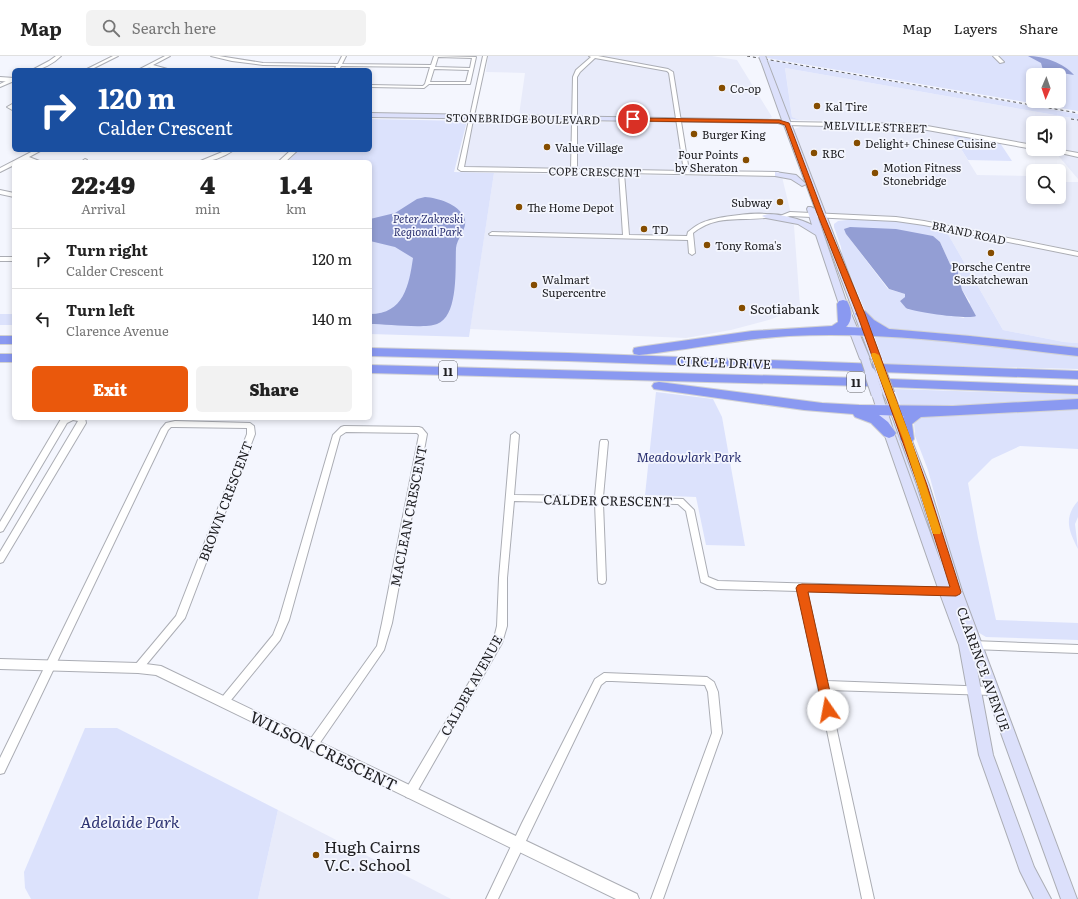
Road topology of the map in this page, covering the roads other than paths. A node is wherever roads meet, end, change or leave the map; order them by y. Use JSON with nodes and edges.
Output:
{"nodes":[{"id":1,"x":59,"y":56,"type":"edge"},
{"id":2,"x":116,"y":56,"type":"edge"},
{"id":3,"x":168,"y":56,"type":"edge"},
{"id":4,"x":213,"y":56,"type":"edge"},
{"id":5,"x":293,"y":56,"type":"edge"},
{"id":6,"x":344,"y":56,"type":"edge"},
{"id":7,"x":436,"y":56,"type":"edge"},
{"id":8,"x":485,"y":56,"type":"edge"},
{"id":9,"x":593,"y":56,"type":"edge"},
{"id":10,"x":995,"y":56,"type":"edge"},
{"id":11,"x":227,"y":57,"type":"edge"},
{"id":12,"x":760,"y":58,"type":"edge"},
{"id":13,"x":1002,"y":62,"type":"dead end"},
{"id":14,"x":288,"y":64,"type":"junction"},
{"id":15,"x":339,"y":65,"type":"junction"},
{"id":16,"x":149,"y":66,"type":"junction"},
{"id":17,"x":432,"y":67,"type":"junction"},
{"id":18,"x":38,"y":68,"type":"edge"},
{"id":19,"x":90,"y":68,"type":"edge"},
{"id":20,"x":144,"y":68,"type":"edge"},
{"id":21,"x":159,"y":68,"type":"edge"},
{"id":22,"x":338,"y":68,"type":"edge"},
{"id":23,"x":472,"y":69,"type":"junction"},
{"id":24,"x":0,"y":79,"type":"edge"},
{"id":25,"x":12,"y":80,"type":"edge"},
{"id":26,"x":12,"y":81,"type":"edge"},
{"id":27,"x":428,"y":83,"type":"junction"},
{"id":28,"x":0,"y":86,"type":"edge"},
{"id":29,"x":372,"y":86,"type":"edge"},
{"id":30,"x":372,"y":117,"type":"edge"},
{"id":31,"x":471,"y":118,"type":"junction"},
{"id":32,"x":574,"y":120,"type":"junction"},
{"id":33,"x":679,"y":122,"type":"junction"},
{"id":34,"x":782,"y":123,"type":"junction"},
{"id":35,"x":1026,"y":146,"type":"edge"},
{"id":36,"x":36,"y":152,"type":"edge"},
{"id":37,"x":227,"y":152,"type":"edge"},
{"id":38,"x":293,"y":152,"type":"edge"},
{"id":39,"x":1066,"y":153,"type":"edge"},
{"id":40,"x":1078,"y":155,"type":"edge"},
{"id":41,"x":25,"y":158,"type":"junction"},
{"id":42,"x":21,"y":160,"type":"edge"},
{"id":43,"x":32,"y":160,"type":"edge"},
{"id":44,"x":207,"y":160,"type":"edge"},
{"id":45,"x":283,"y":160,"type":"edge"},
{"id":46,"x":12,"y":164,"type":"edge"},
{"id":47,"x":0,"y":170,"type":"edge"},
{"id":48,"x":574,"y":170,"type":"junction"},
{"id":49,"x":792,"y":170,"type":"dead end"},
{"id":50,"x":621,"y":171,"type":"junction"},
{"id":51,"x":687,"y":172,"type":"junction"},
{"id":52,"x":778,"y":174,"type":"junction"},
{"id":53,"x":802,"y":184,"type":"junction"},
{"id":54,"x":0,"y":192,"type":"edge"},
{"id":55,"x":12,"y":194,"type":"edge"},
{"id":56,"x":766,"y":216,"type":"junction"},
{"id":57,"x":818,"y":217,"type":"junction"},
{"id":58,"x":492,"y":234,"type":"dead end"},
{"id":59,"x":820,"y":235,"type":"junction"},
{"id":60,"x":626,"y":237,"type":"junction"},
{"id":61,"x":690,"y":238,"type":"junction"},
{"id":62,"x":692,"y":253,"type":"dead end"},
{"id":63,"x":1078,"y":254,"type":"edge"},
{"id":64,"x":0,"y":259,"type":"edge"},
{"id":65,"x":12,"y":259,"type":"edge"},
{"id":66,"x":843,"y":304,"type":"junction"},
{"id":67,"x":861,"y":314,"type":"junction"},
{"id":68,"x":825,"y":331,"type":"junction"},
{"id":69,"x":860,"y":331,"type":"junction"},
{"id":70,"x":887,"y":332,"type":"junction"},
{"id":71,"x":0,"y":340,"type":"edge"},
{"id":72,"x":12,"y":340,"type":"edge"},
{"id":73,"x":372,"y":352,"type":"edge"},
{"id":74,"x":1078,"y":352,"type":"edge"},
{"id":75,"x":449,"y":354,"type":"junction"},
{"id":76,"x":0,"y":358,"type":"edge"},
{"id":77,"x":12,"y":358,"type":"edge"},
{"id":78,"x":372,"y":369,"type":"edge"},
{"id":79,"x":526,"y":374,"type":"junction"},
{"id":80,"x":1078,"y":375,"type":"edge"},
{"id":81,"x":1078,"y":386,"type":"edge"},
{"id":82,"x":1007,"y":387,"type":"junction"},
{"id":83,"x":1078,"y":390,"type":"edge"},
{"id":84,"x":1078,"y":404,"type":"edge"},
{"id":85,"x":828,"y":407,"type":"junction"},
{"id":86,"x":889,"y":411,"type":"junction"},
{"id":87,"x":953,"y":411,"type":"junction"},
{"id":88,"x":67,"y":420,"type":"edge"},
{"id":89,"x":82,"y":420,"type":"edge"},
{"id":90,"x":889,"y":433,"type":"junction"},
{"id":91,"x":515,"y":435,"type":"dead end"},
{"id":92,"x":907,"y":439,"type":"junction"},
{"id":93,"x":604,"y":442,"type":"dead end"},
{"id":94,"x":510,"y":498,"type":"junction"},
{"id":95,"x":599,"y":500,"type":"junction"},
{"id":96,"x":0,"y":529,"type":"edge"},
{"id":97,"x":0,"y":560,"type":"edge"},
{"id":98,"x":602,"y":580,"type":"dead end"},
{"id":99,"x":802,"y":588,"type":"junction"},
{"id":100,"x":951,"y":591,"type":"junction"},
{"id":101,"x":971,"y":645,"type":"junction"},
{"id":102,"x":1078,"y":648,"type":"edge"},
{"id":103,"x":0,"y":664,"type":"edge"},
{"id":104,"x":50,"y":665,"type":"junction"},
{"id":105,"x":138,"y":668,"type":"junction"},
{"id":106,"x":823,"y":685,"type":"junction"},
{"id":107,"x":974,"y":690,"type":"junction"},
{"id":108,"x":992,"y":691,"type":"junction"},
{"id":109,"x":223,"y":702,"type":"junction"},
{"id":110,"x":313,"y":744,"type":"junction"},
{"id":111,"x":0,"y":769,"type":"edge"},
{"id":112,"x":410,"y":793,"type":"junction"},
{"id":113,"x":518,"y":845,"type":"junction"},
{"id":114,"x":1028,"y":871,"type":"junction"},
{"id":115,"x":492,"y":899,"type":"edge"},
{"id":116,"x":632,"y":899,"type":"edge"},
{"id":117,"x":657,"y":899,"type":"edge"},
{"id":118,"x":868,"y":899,"type":"edge"},
{"id":119,"x":1036,"y":899,"type":"edge"},
{"id":120,"x":1043,"y":899,"type":"edge"},
{"id":121,"x":1069,"y":899,"type":"edge"}],
"edges":[{"from":1,"to":18,"type":"street"},
{"from":2,"to":19,"type":"street"},
{"from":3,"to":16,"type":"street"},
{"from":4,"to":11,"type":"street"},
{"from":5,"to":14,"type":"street"},
{"from":6,"to":15,"type":"street"},
{"from":7,"to":17,"type":"street"},
{"from":7,"to":23,"type":"street"},
{"from":8,"to":31,"type":"street"},
{"from":9,"to":32,"type":"street"},
{"from":9,"to":33,"type":"street"},
{"from":10,"to":13,"type":"street"},
{"from":11,"to":14,"type":"street"},
{"from":12,"to":34,"type":"main road","name":"CLARENCE AVENUE"},
{"from":14,"to":15,"type":"street"},
{"from":15,"to":17,"type":"street"},
{"from":15,"to":22,"type":"street"},
{"from":16,"to":20,"type":"street"},
{"from":16,"to":21,"type":"street"},
{"from":17,"to":23,"type":"street"},
{"from":17,"to":27,"type":"street"},
{"from":23,"to":27,"type":"street"},
{"from":24,"to":25,"type":"street"},
{"from":26,"to":28,"type":"street"},
{"from":27,"to":29,"type":"street"},
{"from":30,"to":31,"type":"main road","name":"STONEBRIDGE BOULEVARD"},
{"from":31,"to":32,"type":"main road","name":"STONEBRIDGE BOULEVARD"},
{"from":31,"to":48,"type":"street","name":"COPE CRESCENT"},
{"from":32,"to":33,"type":"main road","name":"STONEBRIDGE BOULEVARD"},
{"from":32,"to":48,"type":"street"},
{"from":33,"to":34,"type":"main road","name":"STONEBRIDGE BOULEVARD"},
{"from":33,"to":51,"type":"street"},
{"from":34,"to":35,"type":"street","name":"MELVILLE STREET"},
{"from":34,"to":53,"type":"main road","name":"CLARENCE AVENUE"},
{"from":34,"to":57,"type":"main road","name":"CLARENCE AVENUE"},
{"from":36,"to":41,"type":"street"},
{"from":37,"to":44,"type":"street"},
{"from":38,"to":45,"type":"street"},
{"from":39,"to":40,"type":"street"},
{"from":41,"to":42,"type":"street"},
{"from":41,"to":43,"type":"street"},
{"from":46,"to":47,"type":"street"},
{"from":48,"to":50,"type":"street","name":"COPE CRESCENT"},
{"from":49,"to":52,"type":"main road"},
{"from":50,"to":51,"type":"street","name":"COPE CRESCENT"},
{"from":50,"to":60,"type":"street"},
{"from":51,"to":52,"type":"street","name":"COPE CRESCENT"},
{"from":52,"to":53,"type":"main road"},
{"from":53,"to":57,"type":"main road","name":"CLARENCE AVENUE"},
{"from":54,"to":55,"type":"street"},
{"from":56,"to":57,"type":"street","name":"BRAND ROAD"},
{"from":56,"to":59,"type":"main road"},
{"from":56,"to":61,"type":"street","name":"BRAND ROAD"},
{"from":57,"to":59,"type":"main road","name":"CLARENCE AVENUE"},
{"from":57,"to":63,"type":"street","name":"BRAND ROAD"},
{"from":57,"to":67,"type":"main road","name":"CLARENCE AVENUE"},
{"from":58,"to":60,"type":"street"},
{"from":59,"to":66,"type":"main road","name":"CLARENCE AVENUE"},
{"from":60,"to":61,"type":"street"},
{"from":61,"to":62,"type":"street"},
{"from":64,"to":65,"type":"street"},
{"from":66,"to":68,"type":"highway"},
{"from":66,"to":69,"type":"main road","name":"CLARENCE AVENUE"},
{"from":67,"to":69,"type":"main road","name":"CLARENCE AVENUE"},
{"from":67,"to":70,"type":"highway"},
{"from":68,"to":69,"type":"highway"},
{"from":68,"to":75,"type":"highway"},
{"from":69,"to":70,"type":"highway"},
{"from":69,"to":86,"type":"main road","name":"CLARENCE AVENUE","bridge":true},
{"from":69,"to":86,"type":"main road","name":"CLARENCE AVENUE","bridge":true},
{"from":70,"to":74,"type":"highway"},
{"from":71,"to":72,"type":"highway"},
{"from":73,"to":75,"type":"highway","name":"CIRCLE DRIVE","number":"11"},
{"from":75,"to":80,"type":"highway","name":"CIRCLE DRIVE","number":"11"},
{"from":76,"to":77,"type":"highway"},
{"from":78,"to":79,"type":"highway","name":"CIRCLE DRIVE","number":"11"},
{"from":79,"to":82,"type":"highway","name":"CIRCLE DRIVE","number":"11"},
{"from":79,"to":85,"type":"highway"},
{"from":81,"to":82,"type":"highway","number":"11"},
{"from":82,"to":83,"type":"highway","name":"CIRCLE DRIVE","number":"11"},
{"from":84,"to":87,"type":"highway"},
{"from":85,"to":86,"type":"highway"},
{"from":85,"to":90,"type":"highway"},
{"from":86,"to":87,"type":"highway"},
{"from":86,"to":90,"type":"main road","name":"CLARENCE AVENUE"},
{"from":86,"to":92,"type":"main road","name":"CLARENCE AVENUE"},
{"from":87,"to":92,"type":"highway"},
{"from":88,"to":96,"type":"street"},
{"from":89,"to":97,"type":"street"},
{"from":90,"to":100,"type":"main road","name":"CLARENCE AVENUE"},
{"from":91,"to":94,"type":"street","name":"CALDER AVENUE"},
{"from":92,"to":100,"type":"main road","name":"CLARENCE AVENUE"},
{"from":93,"to":95,"type":"street"},
{"from":94,"to":95,"type":"street","name":"CALDER CRESCENT"},
{"from":94,"to":112,"type":"street","name":"CALDER AVENUE"},
{"from":95,"to":98,"type":"street"},
{"from":95,"to":99,"type":"street","name":"CALDER CRESCENT"},
{"from":99,"to":100,"type":"street","name":"CALDER CRESCENT"},
{"from":99,"to":106,"type":"street"},
{"from":100,"to":101,"type":"main road","name":"CLARENCE AVENUE"},
{"from":101,"to":102,"type":"street"},
{"from":101,"to":107,"type":"main road","name":"CLARENCE AVENUE"},
{"from":101,"to":108,"type":"main road","name":"CLARENCE AVENUE"},
{"from":103,"to":104,"type":"street","name":"WILSON CRESCENT"},
{"from":104,"to":105,"type":"street","name":"WILSON CRESCENT"},
{"from":104,"to":105,"type":"street","name":"BROWN CRESCENT"},
{"from":104,"to":111,"type":"street"},
{"from":105,"to":109,"type":"street","name":"WILSON CRESCENT"},
{"from":106,"to":107,"type":"street"},
{"from":106,"to":118,"type":"street"},
{"from":107,"to":108,"type":"street"},
{"from":107,"to":114,"type":"main road","name":"CLARENCE AVENUE"},
{"from":108,"to":121,"type":"main road","name":"CLARENCE AVENUE"},
{"from":109,"to":110,"type":"street","name":"WILSON CRESCENT"},
{"from":109,"to":110,"type":"street","name":"MACLEAN CRESCENT"},
{"from":110,"to":112,"type":"street","name":"WILSON CRESCENT"},
{"from":112,"to":113,"type":"street","name":"WILSON CRESCENT"},
{"from":113,"to":115,"type":"street"},
{"from":113,"to":116,"type":"street","name":"WILSON CRESCENT"},
{"from":113,"to":117,"type":"street"},
{"from":114,"to":119,"type":"main road"},
{"from":114,"to":120,"type":"main road","name":"CLARENCE AVENUE"}]}
